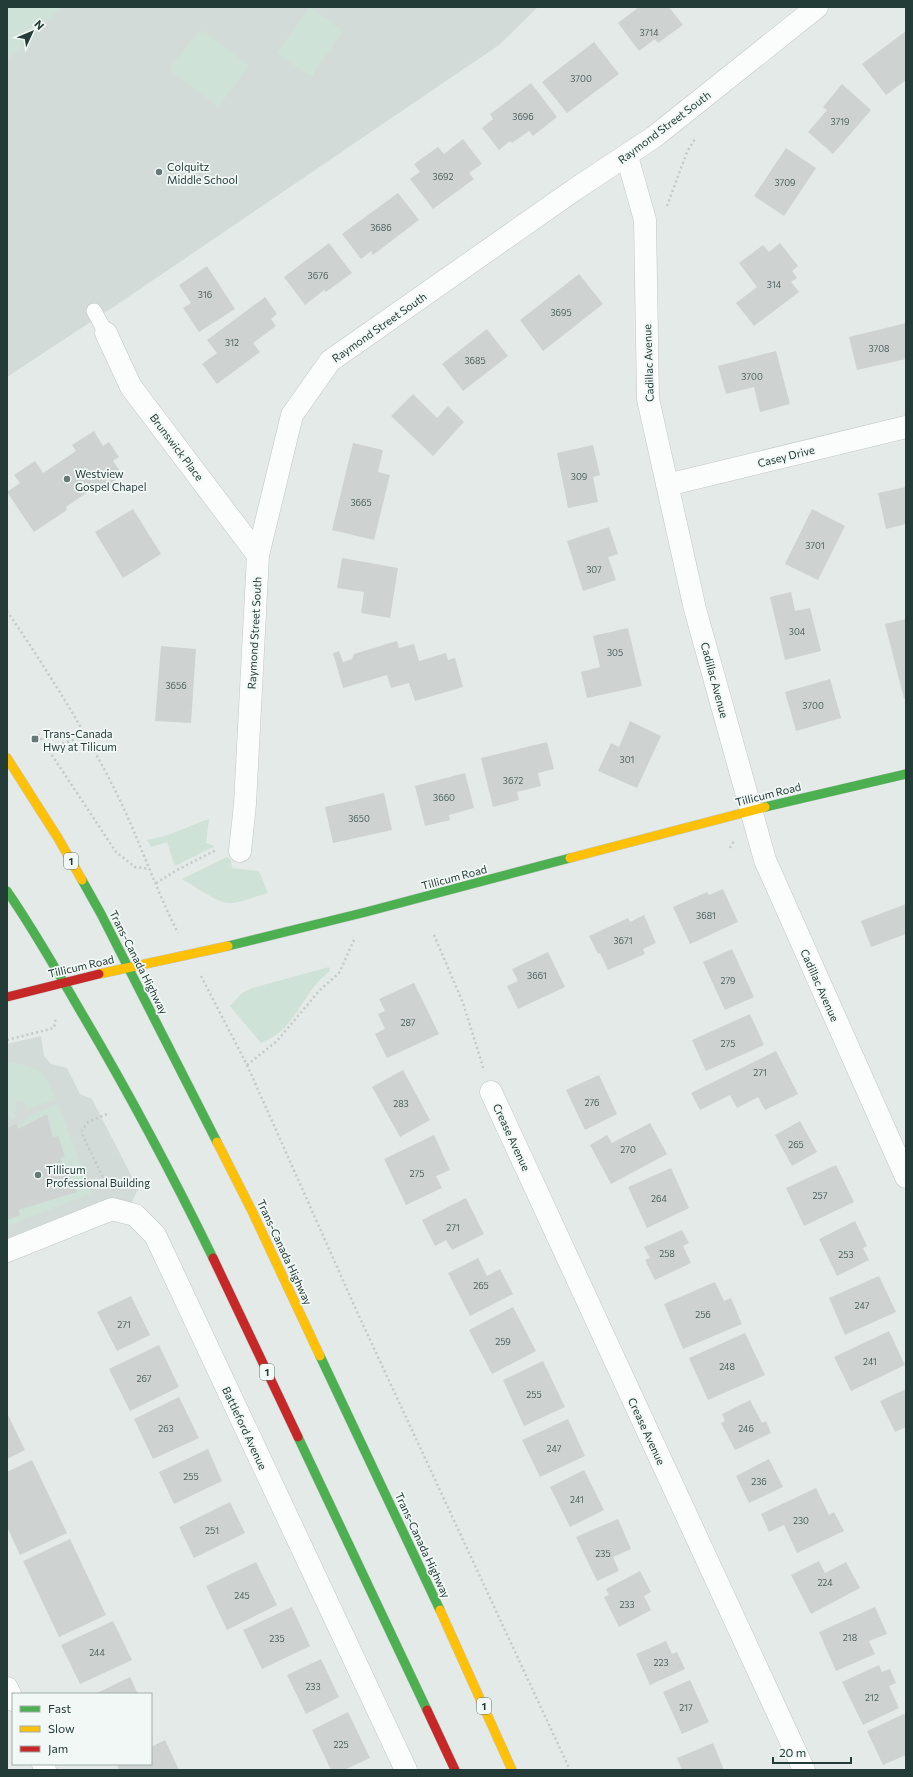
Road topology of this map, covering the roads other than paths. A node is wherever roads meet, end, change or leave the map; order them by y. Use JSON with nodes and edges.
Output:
{"nodes":[{"id":1,"x":817,"y":7,"type":"edge"},
{"id":2,"x":627,"y":156,"type":"junction"},
{"id":3,"x":94,"y":311,"type":"dead end"},
{"id":4,"x":106,"y":333,"type":"joint"},
{"id":5,"x":906,"y":427,"type":"edge"},
{"id":6,"x":667,"y":485,"type":"junction"},
{"id":7,"x":258,"y":555,"type":"junction"},
{"id":8,"x":7,"y":758,"type":"edge"},
{"id":9,"x":906,"y":774,"type":"edge"},
{"id":10,"x":751,"y":811,"type":"junction"},
{"id":11,"x":240,"y":851,"type":"road end"},
{"id":12,"x":7,"y":892,"type":"edge"},
{"id":13,"x":128,"y":967,"type":"junction"},
{"id":14,"x":63,"y":982,"type":"junction"},
{"id":15,"x":7,"y":997,"type":"edge"},
{"id":16,"x":491,"y":1092,"type":"road end"},
{"id":17,"x":906,"y":1177,"type":"edge"},
{"id":18,"x":7,"y":1251,"type":"edge"},
{"id":19,"x":7,"y":1688,"type":"edge"},
{"id":20,"x":12,"y":1698,"type":"edge"},
{"id":21,"x":406,"y":1770,"type":"edge"},
{"id":22,"x":455,"y":1770,"type":"edge"},
{"id":23,"x":512,"y":1770,"type":"edge"},
{"id":24,"x":804,"y":1770,"type":"edge"}],
"edges":[{"from":1,"to":2,"type":"street","name":"Raymond Street South"},
{"from":2,"to":6,"type":"street","name":"Cadillac Avenue"},
{"from":2,"to":7,"type":"street","name":"Raymond Street South"},
{"from":3,"to":4,"type":"lane"},
{"from":4,"to":7,"type":"street","name":"Brunswick Place"},
{"from":5,"to":6,"type":"street","name":"Casey Drive"},
{"from":6,"to":10,"type":"street","name":"Cadillac Avenue"},
{"from":7,"to":11,"type":"street","name":"Raymond Street South"},
{"from":8,"to":13,"type":"main road","name":"Trans-Canada Highway","number":"1"},
{"from":9,"to":10,"type":"main road","name":"Tillicum Road"},
{"from":10,"to":13,"type":"main road","name":"Tillicum Road"},
{"from":10,"to":17,"type":"street","name":"Cadillac Avenue"},
{"from":12,"to":14,"type":"main road","number":"1"},
{"from":13,"to":14,"type":"main road","name":"Tillicum Road"},
{"from":13,"to":23,"type":"main road","name":"Trans-Canada Highway","number":"1"},
{"from":14,"to":15,"type":"main road","name":"Tillicum Road"},
{"from":14,"to":22,"type":"main road","number":"1"},
{"from":16,"to":24,"type":"street","name":"Crease Avenue"},
{"from":18,"to":21,"type":"street","name":"Battleford Avenue"},
{"from":19,"to":20,"type":"street"}]}
